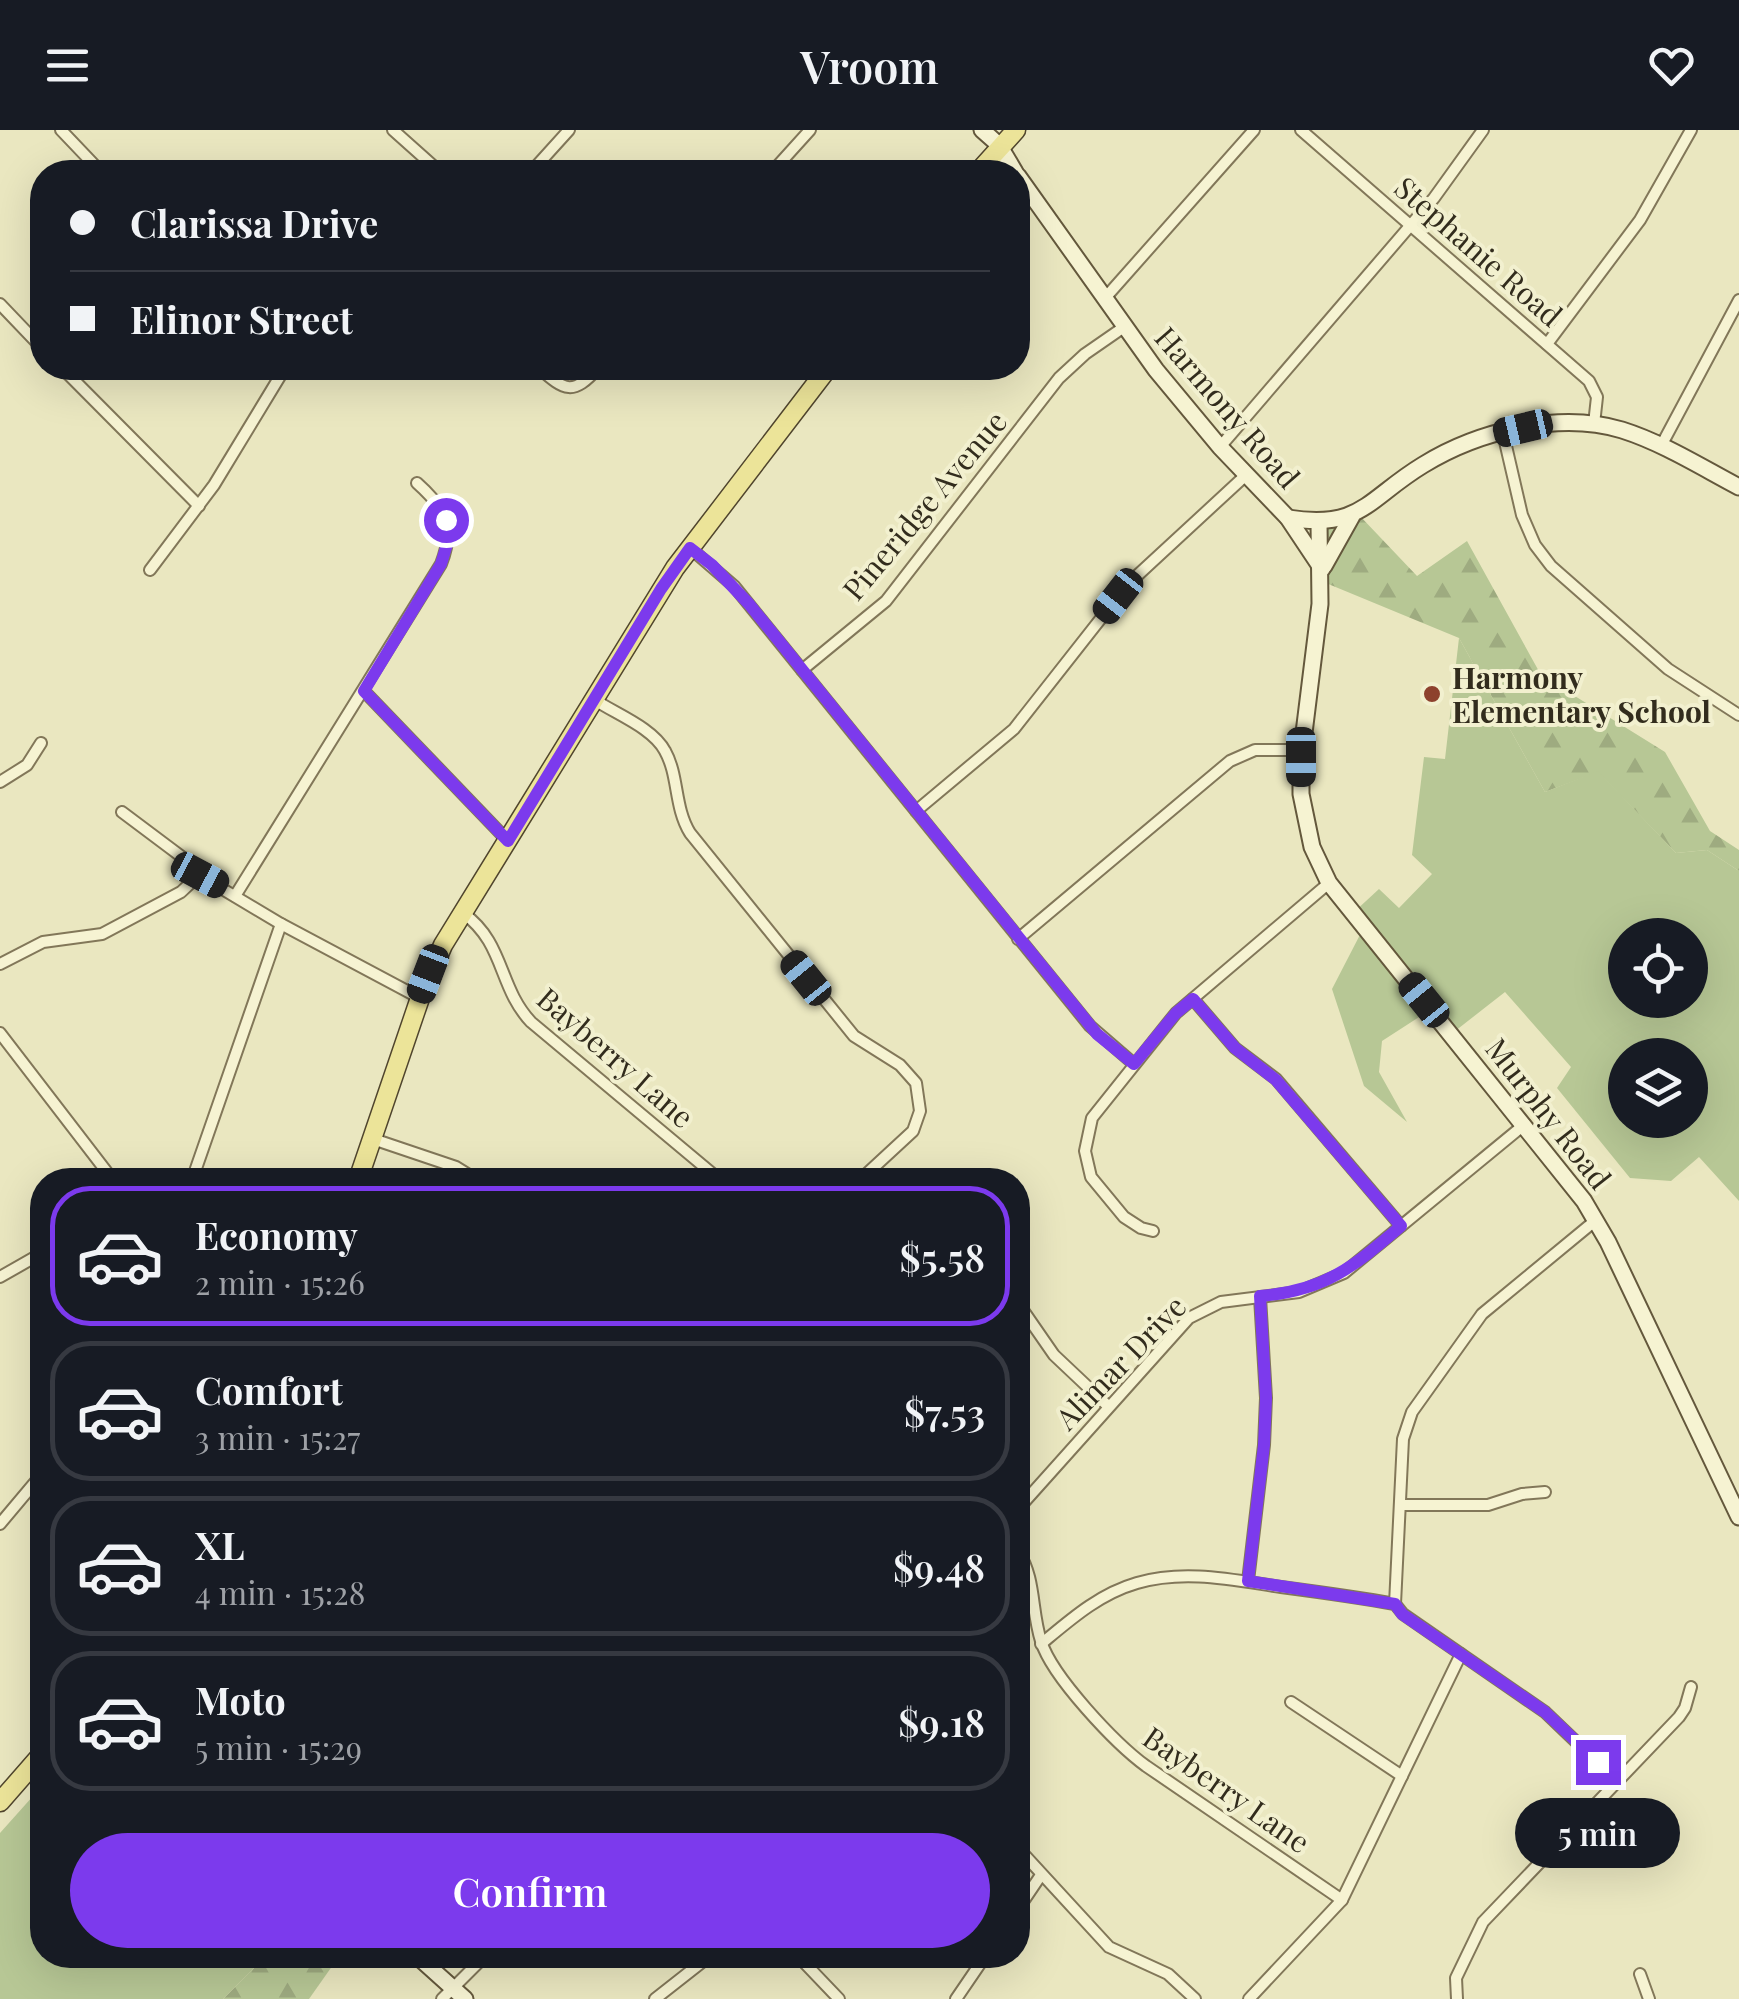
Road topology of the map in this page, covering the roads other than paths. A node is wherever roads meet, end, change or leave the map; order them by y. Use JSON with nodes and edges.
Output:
{"nodes":[{"id":1,"x":61,"y":130,"type":"edge"},
{"id":2,"x":392,"y":130,"type":"edge"},
{"id":3,"x":569,"y":130,"type":"edge"},
{"id":4,"x":810,"y":130,"type":"edge"},
{"id":5,"x":982,"y":130,"type":"edge"},
{"id":6,"x":1016,"y":130,"type":"edge"},
{"id":7,"x":1254,"y":130,"type":"edge"},
{"id":8,"x":1301,"y":130,"type":"edge"},
{"id":9,"x":1483,"y":130,"type":"edge"},
{"id":10,"x":1690,"y":130,"type":"edge"},
{"id":11,"x":1000,"y":145,"type":"junction"},
{"id":12,"x":90,"y":160,"type":"edge"},
{"id":13,"x":426,"y":160,"type":"edge"},
{"id":14,"x":542,"y":160,"type":"edge"},
{"id":15,"x":783,"y":160,"type":"edge"},
{"id":16,"x":988,"y":160,"type":"edge"},
{"id":17,"x":1008,"y":160,"type":"edge"},
{"id":18,"x":1030,"y":194,"type":"edge"},
{"id":19,"x":1410,"y":225,"type":"junction"},
{"id":20,"x":1106,"y":298,"type":"junction"},
{"id":21,"x":1739,"y":300,"type":"edge"},
{"id":22,"x":0,"y":304,"type":"edge"},
{"id":23,"x":1726,"y":326,"type":"junction"},
{"id":24,"x":1124,"y":327,"type":"junction"},
{"id":25,"x":1739,"y":332,"type":"edge"},
{"id":26,"x":30,"y":335,"type":"edge"},
{"id":27,"x":1547,"y":344,"type":"junction"},
{"id":28,"x":74,"y":380,"type":"edge"},
{"id":29,"x":278,"y":380,"type":"edge"},
{"id":30,"x":552,"y":380,"type":"edge"},
{"id":31,"x":588,"y":380,"type":"edge"},
{"id":32,"x":819,"y":380,"type":"edge"},
{"id":33,"x":1594,"y":424,"type":"junction"},
{"id":34,"x":1503,"y":433,"type":"junction"},
{"id":35,"x":1661,"y":446,"type":"junction"},
{"id":36,"x":1220,"y":447,"type":"junction"},
{"id":37,"x":1246,"y":475,"type":"junction"},
{"id":38,"x":417,"y":483,"type":"dead end"},
{"id":39,"x":1739,"y":487,"type":"edge"},
{"id":40,"x":198,"y":506,"type":"junction"},
{"id":41,"x":1352,"y":516,"type":"junction"},
{"id":42,"x":1288,"y":518,"type":"junction"},
{"id":43,"x":1319,"y":523,"type":"junction"},
{"id":44,"x":690,"y":548,"type":"junction"},
{"id":45,"x":1322,"y":569,"type":"junction"},
{"id":46,"x":150,"y":570,"type":"dead end"},
{"id":47,"x":802,"y":670,"type":"junction"},
{"id":48,"x":364,"y":691,"type":"junction"},
{"id":49,"x":595,"y":700,"type":"junction"},
{"id":50,"x":1739,"y":715,"type":"edge"},
{"id":51,"x":40,"y":743,"type":"dead end"},
{"id":52,"x":1302,"y":750,"type":"junction"},
{"id":53,"x":0,"y":782,"type":"edge"},
{"id":54,"x":916,"y":811,"type":"junction"},
{"id":55,"x":122,"y":812,"type":"dead end"},
{"id":56,"x":508,"y":841,"type":"junction"},
{"id":57,"x":200,"y":875,"type":"junction"},
{"id":58,"x":1329,"y":883,"type":"junction"},
{"id":59,"x":235,"y":896,"type":"junction"},
{"id":60,"x":463,"y":912,"type":"junction"},
{"id":61,"x":280,"y":924,"type":"junction"},
{"id":62,"x":1018,"y":938,"type":"junction"},
{"id":63,"x":0,"y":964,"type":"edge"},
{"id":64,"x":420,"y":998,"type":"junction"},
{"id":65,"x":1193,"y":999,"type":"junction"},
{"id":66,"x":0,"y":1033,"type":"edge"},
{"id":67,"x":1134,"y":1064,"type":"junction"},
{"id":68,"x":1525,"y":1124,"type":"junction"},
{"id":69,"x":373,"y":1139,"type":"junction"},
{"id":70,"x":104,"y":1168,"type":"edge"},
{"id":71,"x":196,"y":1168,"type":"edge"},
{"id":72,"x":362,"y":1168,"type":"edge"},
{"id":73,"x":459,"y":1168,"type":"edge"},
{"id":74,"x":706,"y":1168,"type":"edge"},
{"id":75,"x":873,"y":1168,"type":"edge"},
{"id":76,"x":1596,"y":1220,"type":"junction"},
{"id":77,"x":1401,"y":1226,"type":"junction"},
{"id":78,"x":1153,"y":1231,"type":"dead end"},
{"id":79,"x":30,"y":1260,"type":"edge"},
{"id":80,"x":0,"y":1277,"type":"edge"},
{"id":81,"x":1260,"y":1296,"type":"junction"},
{"id":82,"x":1030,"y":1320,"type":"edge"},
{"id":83,"x":1108,"y":1406,"type":"junction"},
{"id":84,"x":30,"y":1488,"type":"edge"},
{"id":85,"x":1545,"y":1492,"type":"dead end"},
{"id":86,"x":1030,"y":1495,"type":"edge"},
{"id":87,"x":1401,"y":1505,"type":"junction"},
{"id":88,"x":1739,"y":1517,"type":"edge"},
{"id":89,"x":0,"y":1524,"type":"edge"},
{"id":90,"x":1030,"y":1578,"type":"edge"},
{"id":91,"x":1248,"y":1581,"type":"junction"},
{"id":92,"x":1395,"y":1604,"type":"junction"},
{"id":93,"x":1041,"y":1644,"type":"junction"},
{"id":94,"x":1460,"y":1654,"type":"junction"},
{"id":95,"x":1691,"y":1687,"type":"dead end"},
{"id":96,"x":1290,"y":1702,"type":"dead end"},
{"id":97,"x":30,"y":1767,"type":"edge"},
{"id":98,"x":1402,"y":1776,"type":"junction"},
{"id":99,"x":1616,"y":1780,"type":"junction"},
{"id":100,"x":1,"y":1800,"type":"edge"},
{"id":101,"x":1030,"y":1862,"type":"edge"},
{"id":102,"x":1041,"y":1874,"type":"junction"},
{"id":103,"x":1030,"y":1891,"type":"edge"},
{"id":104,"x":1342,"y":1900,"type":"junction"},
{"id":105,"x":428,"y":1968,"type":"edge"},
{"id":106,"x":476,"y":1968,"type":"edge"},
{"id":107,"x":693,"y":1968,"type":"edge"},
{"id":108,"x":809,"y":1968,"type":"edge"},
{"id":109,"x":977,"y":1968,"type":"edge"},
{"id":110,"x":1640,"y":1974,"type":"dead end"},
{"id":111,"x":454,"y":1996,"type":"edge"},
{"id":112,"x":654,"y":1999,"type":"edge"},
{"id":113,"x":839,"y":1999,"type":"edge"},
{"id":114,"x":956,"y":1999,"type":"edge"},
{"id":115,"x":1194,"y":1999,"type":"edge"},
{"id":116,"x":1249,"y":1999,"type":"edge"},
{"id":117,"x":1458,"y":1999,"type":"edge"},
{"id":118,"x":1649,"y":1999,"type":"edge"}],
"edges":[{"from":1,"to":12,"type":"street"},
{"from":2,"to":13,"type":"street"},
{"from":3,"to":14,"type":"street"},
{"from":4,"to":15,"type":"street"},
{"from":5,"to":11,"type":"street","name":"Harmony Road"},
{"from":6,"to":11,"type":"main road"},
{"from":7,"to":20,"type":"street"},
{"from":8,"to":19,"type":"street","name":"Stephanie Road"},
{"from":9,"to":19,"type":"street"},
{"from":10,"to":27,"type":"street"},
{"from":11,"to":16,"type":"main road"},
{"from":11,"to":17,"type":"street","name":"Harmony Road"},
{"from":18,"to":20,"type":"street","name":"Harmony Road"},
{"from":19,"to":27,"type":"street","name":"Stephanie Road"},
{"from":19,"to":36,"type":"street"},
{"from":20,"to":24,"type":"street","name":"Harmony Road"},
{"from":21,"to":23,"type":"street"},
{"from":22,"to":26,"type":"street"},
{"from":23,"to":25,"type":"street"},
{"from":23,"to":35,"type":"street"},
{"from":24,"to":36,"type":"street","name":"Harmony Road"},
{"from":24,"to":47,"type":"street","name":"Pineridge Avenue"},
{"from":27,"to":33,"type":"street","name":"Stephanie Road"},
{"from":28,"to":40,"type":"street"},
{"from":29,"to":40,"type":"street"},
{"from":30,"to":31,"type":"street"},
{"from":32,"to":44,"type":"main road"},
{"from":33,"to":34,"type":"street","name":"Harmony Road"},
{"from":33,"to":35,"type":"street","name":"Harmony Road"},
{"from":34,"to":41,"type":"street","name":"Harmony Road"},
{"from":34,"to":50,"type":"street"},
{"from":35,"to":39,"type":"street","name":"Harmony Road"},
{"from":36,"to":37,"type":"street","name":"Harmony Road"},
{"from":37,"to":42,"type":"street","name":"Harmony Road"},
{"from":37,"to":54,"type":"street"},
{"from":38,"to":48,"type":"street"},
{"from":40,"to":46,"type":"street"},
{"from":41,"to":43,"type":"street","name":"Harmony Road"},
{"from":41,"to":45,"type":"street"},
{"from":42,"to":43,"type":"street","name":"Harmony Road"},
{"from":42,"to":45,"type":"street"},
{"from":43,"to":45,"type":"street","name":"Murphy Road"},
{"from":44,"to":47,"type":"street"},
{"from":44,"to":49,"type":"main road"},
{"from":45,"to":52,"type":"street","name":"Murphy Road"},
{"from":47,"to":54,"type":"street"},
{"from":48,"to":56,"type":"street"},
{"from":48,"to":59,"type":"street"},
{"from":49,"to":56,"type":"main road"},
{"from":49,"to":75,"type":"street"},
{"from":51,"to":53,"type":"street"},
{"from":52,"to":58,"type":"street","name":"Murphy Road"},
{"from":52,"to":62,"type":"street"},
{"from":54,"to":62,"type":"street"},
{"from":55,"to":57,"type":"street"},
{"from":56,"to":60,"type":"main road"},
{"from":57,"to":59,"type":"street"},
{"from":57,"to":63,"type":"street"},
{"from":58,"to":65,"type":"street"},
{"from":58,"to":68,"type":"street","name":"Murphy Road"},
{"from":59,"to":61,"type":"street"},
{"from":60,"to":64,"type":"main road"},
{"from":60,"to":74,"type":"street","name":"Bayberry Lane"},
{"from":61,"to":64,"type":"street"},
{"from":61,"to":71,"type":"street"},
{"from":62,"to":67,"type":"street"},
{"from":64,"to":69,"type":"main road"},
{"from":65,"to":67,"type":"street"},
{"from":65,"to":77,"type":"street"},
{"from":66,"to":70,"type":"street"},
{"from":67,"to":78,"type":"street"},
{"from":68,"to":76,"type":"street","name":"Murphy Road"},
{"from":68,"to":77,"type":"street","name":"Alimar Drive"},
{"from":69,"to":72,"type":"main road"},
{"from":69,"to":73,"type":"street"},
{"from":76,"to":87,"type":"street"},
{"from":76,"to":88,"type":"street","name":"Murphy Road"},
{"from":77,"to":81,"type":"street","name":"Alimar Drive"},
{"from":79,"to":80,"type":"street"},
{"from":81,"to":83,"type":"street","name":"Alimar Drive"},
{"from":81,"to":91,"type":"street"},
{"from":82,"to":83,"type":"street"},
{"from":83,"to":86,"type":"street","name":"Alimar Drive"},
{"from":84,"to":89,"type":"street"},
{"from":85,"to":87,"type":"street"},
{"from":87,"to":92,"type":"street"},
{"from":90,"to":93,"type":"street","name":"Bayberry Lane"},
{"from":91,"to":92,"type":"street"},
{"from":91,"to":93,"type":"street"},
{"from":92,"to":94,"type":"street"},
{"from":93,"to":104,"type":"street","name":"Bayberry Lane"},
{"from":94,"to":98,"type":"street"},
{"from":94,"to":99,"type":"street"},
{"from":95,"to":99,"type":"street"},
{"from":96,"to":98,"type":"street"},
{"from":97,"to":100,"type":"main road"},
{"from":98,"to":104,"type":"street"},
{"from":99,"to":117,"type":"street"},
{"from":101,"to":102,"type":"street"},
{"from":102,"to":103,"type":"street"},
{"from":102,"to":115,"type":"street"},
{"from":104,"to":116,"type":"street"},
{"from":105,"to":111,"type":"street"},
{"from":106,"to":111,"type":"street"},
{"from":107,"to":112,"type":"street"},
{"from":108,"to":113,"type":"street"},
{"from":109,"to":114,"type":"street"},
{"from":110,"to":118,"type":"street"}]}
